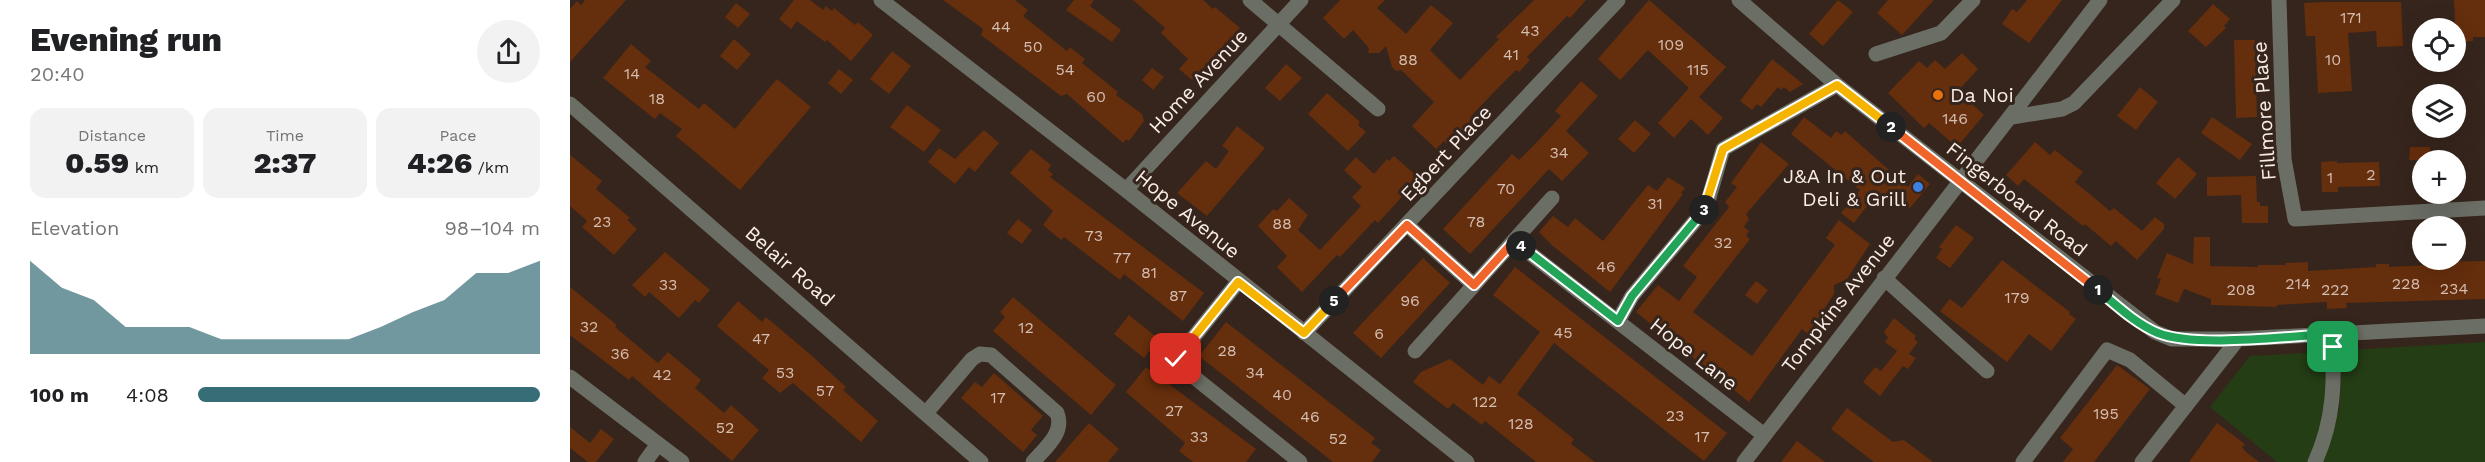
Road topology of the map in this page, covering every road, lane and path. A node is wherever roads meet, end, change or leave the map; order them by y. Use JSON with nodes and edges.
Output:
{"nodes":[{"id":1,"x":881,"y":0,"type":"edge"},
{"id":2,"x":1250,"y":0,"type":"edge"},
{"id":3,"x":1301,"y":0,"type":"edge"},
{"id":4,"x":1618,"y":0,"type":"edge"},
{"id":5,"x":1739,"y":0,"type":"edge"},
{"id":6,"x":1973,"y":0,"type":"edge"},
{"id":7,"x":2100,"y":0,"type":"edge"},
{"id":8,"x":2173,"y":0,"type":"edge"},
{"id":9,"x":2279,"y":0,"type":"edge"},
{"id":10,"x":1279,"y":24,"type":"junction"},
{"id":11,"x":1876,"y":54,"type":"dead end"},
{"id":12,"x":1837,"y":85,"type":"junction"},
{"id":13,"x":570,"y":104,"type":"edge"},
{"id":14,"x":1377,"y":109,"type":"dead end"},
{"id":15,"x":2012,"y":117,"type":"junction"},
{"id":16,"x":1960,"y":180,"type":"junction"},
{"id":17,"x":1126,"y":190,"type":"junction"},
{"id":18,"x":1552,"y":198,"type":"dead end"},
{"id":19,"x":2485,"y":208,"type":"edge"},
{"id":20,"x":1407,"y":225,"type":"junction"},
{"id":21,"x":1514,"y":241,"type":"junction"},
{"id":22,"x":1884,"y":278,"type":"junction"},
{"id":23,"x":1238,"y":282,"type":"junction"},
{"id":24,"x":1474,"y":285,"type":"junction"},
{"id":25,"x":1618,"y":321,"type":"junction"},
{"id":26,"x":2485,"y":326,"type":"edge"},
{"id":27,"x":1304,"y":333,"type":"junction"},
{"id":28,"x":2333,"y":334,"type":"junction"},
{"id":29,"x":2238,"y":339,"type":"junction"},
{"id":30,"x":1415,"y":351,"type":"dead end"},
{"id":31,"x":1988,"y":371,"type":"dead end"},
{"id":32,"x":570,"y":377,"type":"edge"},
{"id":33,"x":2186,"y":406,"type":"junction"},
{"id":34,"x":927,"y":412,"type":"junction"},
{"id":35,"x":1764,"y":435,"type":"junction"},
{"id":36,"x":658,"y":444,"type":"junction"},
{"id":37,"x":1457,"y":460,"type":"edge"},
{"id":38,"x":645,"y":462,"type":"edge"},
{"id":39,"x":682,"y":462,"type":"edge"},
{"id":40,"x":981,"y":462,"type":"edge"},
{"id":41,"x":1033,"y":462,"type":"edge"},
{"id":42,"x":1300,"y":462,"type":"edge"},
{"id":43,"x":1744,"y":462,"type":"edge"},
{"id":44,"x":2023,"y":462,"type":"edge"},
{"id":45,"x":2142,"y":462,"type":"edge"},
{"id":46,"x":2315,"y":462,"type":"edge"}],
"edges":[{"from":1,"to":17,"type":"street","name":"Hope Avenue"},
{"from":2,"to":10,"type":"street"},
{"from":3,"to":10,"type":"street","name":"Home Avenue"},
{"from":4,"to":20,"type":"street","name":"Egbert Place"},
{"from":5,"to":12,"type":"street","name":"Fingerboard Road"},
{"from":6,"to":11,"type":"street"},
{"from":7,"to":15,"type":"street","name":"Tompkins Avenue"},
{"from":8,"to":15,"type":"street"},
{"from":9,"to":19,"type":"street","name":"Fillmore Place"},
{"from":10,"to":14,"type":"street"},
{"from":10,"to":17,"type":"street","name":"Home Avenue"},
{"from":12,"to":16,"type":"street","name":"Fingerboard Road"},
{"from":12,"to":25,"type":"street"},
{"from":13,"to":34,"type":"street","name":"Belair Road"},
{"from":15,"to":16,"type":"street","name":"Tompkins Avenue"},
{"from":16,"to":22,"type":"street","name":"Tompkins Avenue"},
{"from":16,"to":29,"type":"street","name":"Fingerboard Road"},
{"from":17,"to":23,"type":"street","name":"Hope Avenue"},
{"from":18,"to":21,"type":"street"},
{"from":20,"to":24,"type":"street"},
{"from":20,"to":27,"type":"street","name":"Egbert Place"},
{"from":21,"to":24,"type":"street"},
{"from":21,"to":25,"type":"street","name":"Hope Lane"},
{"from":22,"to":31,"type":"street"},
{"from":22,"to":35,"type":"street","name":"Tompkins Avenue"},
{"from":23,"to":27,"type":"street","name":"Hope Avenue"},
{"from":23,"to":42,"type":"street"},
{"from":24,"to":30,"type":"street"},
{"from":25,"to":35,"type":"street","name":"Hope Lane"},
{"from":26,"to":28,"type":"street","name":"Fingerboard Road"},
{"from":27,"to":37,"type":"street","name":"Hope Avenue"},
{"from":28,"to":29,"type":"street","name":"Fingerboard Road"},
{"from":28,"to":46,"type":"street"},
{"from":29,"to":33,"type":"street"},
{"from":32,"to":36,"type":"street"},
{"from":33,"to":44,"type":"street"},
{"from":33,"to":45,"type":"street"},
{"from":34,"to":40,"type":"street","name":"Belair Road"},
{"from":34,"to":41,"type":"street"},
{"from":35,"to":43,"type":"street","name":"Tompkins Avenue"},
{"from":36,"to":38,"type":"street"},
{"from":36,"to":39,"type":"street"}]}
